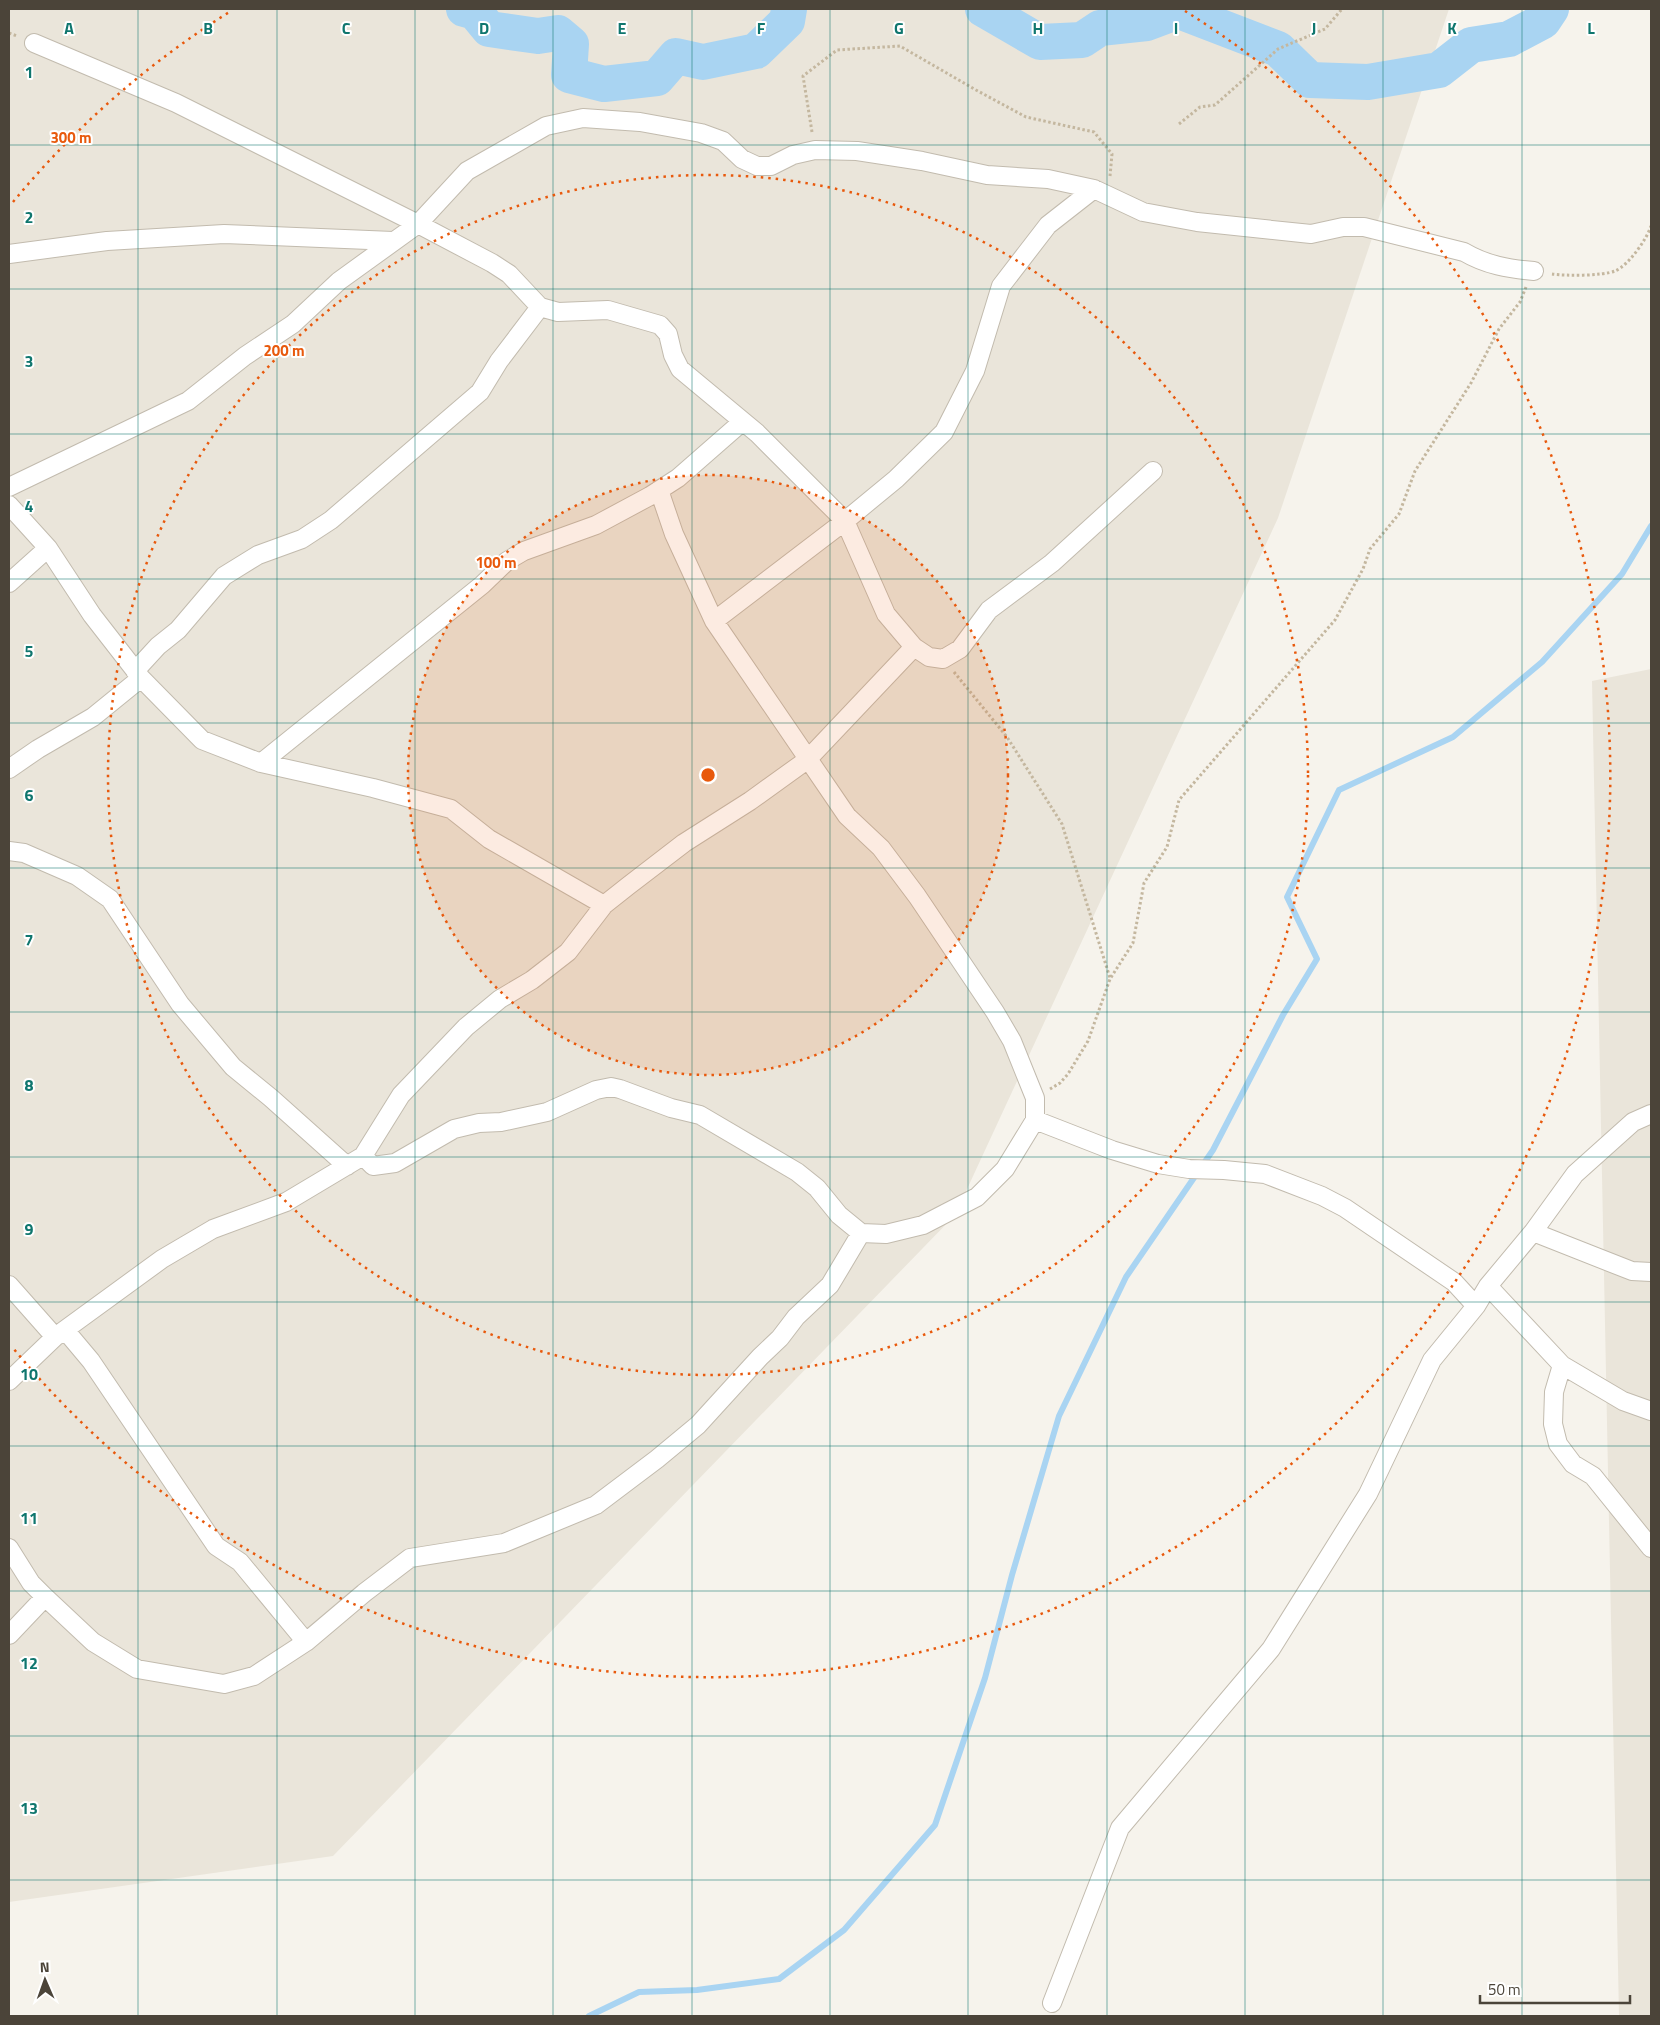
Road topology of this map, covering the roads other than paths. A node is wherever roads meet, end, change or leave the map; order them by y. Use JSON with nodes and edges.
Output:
{"nodes":[{"id":1,"x":34,"y":43,"type":"dead end"},
{"id":2,"x":1094,"y":189,"type":"junction"},
{"id":3,"x":418,"y":224,"type":"junction"},
{"id":4,"x":393,"y":242,"type":"junction"},
{"id":5,"x":9,"y":254,"type":"edge"},
{"id":6,"x":1534,"y":271,"type":"road end"},
{"id":7,"x":540,"y":307,"type":"junction"},
{"id":8,"x":742,"y":422,"type":"junction"},
{"id":9,"x":1153,"y":472,"type":"dead end"},
{"id":10,"x":9,"y":488,"type":"edge"},
{"id":11,"x":659,"y":490,"type":"junction"},
{"id":12,"x":9,"y":505,"type":"edge"},
{"id":13,"x":844,"y":521,"type":"junction"},
{"id":14,"x":48,"y":548,"type":"junction"},
{"id":15,"x":9,"y":583,"type":"edge"},
{"id":16,"x":714,"y":621,"type":"junction"},
{"id":17,"x":914,"y":647,"type":"junction"},
{"id":18,"x":138,"y":675,"type":"junction"},
{"id":19,"x":808,"y":760,"type":"junction"},
{"id":20,"x":261,"y":763,"type":"junction"},
{"id":21,"x":9,"y":769,"type":"edge"},
{"id":22,"x":9,"y":851,"type":"edge"},
{"id":23,"x":604,"y":905,"type":"junction"},
{"id":24,"x":1651,"y":1114,"type":"edge"},
{"id":25,"x":1035,"y":1120,"type":"junction"},
{"id":26,"x":363,"y":1156,"type":"junction"},
{"id":27,"x":347,"y":1166,"type":"junction"},
{"id":28,"x":1534,"y":1232,"type":"junction"},
{"id":29,"x":861,"y":1233,"type":"junction"},
{"id":30,"x":1651,"y":1272,"type":"edge"},
{"id":31,"x":9,"y":1285,"type":"edge"},
{"id":32,"x":1488,"y":1286,"type":"junction"},
{"id":33,"x":1476,"y":1306,"type":"junction"},
{"id":34,"x":60,"y":1334,"type":"junction"},
{"id":35,"x":1562,"y":1365,"type":"junction"},
{"id":36,"x":9,"y":1381,"type":"edge"},
{"id":37,"x":1651,"y":1411,"type":"edge"},
{"id":38,"x":9,"y":1548,"type":"edge"},
{"id":39,"x":1651,"y":1548,"type":"edge"},
{"id":40,"x":45,"y":1597,"type":"junction"},
{"id":41,"x":9,"y":1635,"type":"edge"},
{"id":42,"x":306,"y":1642,"type":"junction"},
{"id":43,"x":1052,"y":2002,"type":"dead end"}],
"edges":[{"from":1,"to":3,"type":"street"},
{"from":2,"to":3,"type":"street"},
{"from":2,"to":6,"type":"street"},
{"from":2,"to":13,"type":"street"},
{"from":3,"to":4,"type":"street"},
{"from":3,"to":7,"type":"street"},
{"from":4,"to":5,"type":"street"},
{"from":4,"to":10,"type":"street"},
{"from":7,"to":8,"type":"street"},
{"from":7,"to":18,"type":"street"},
{"from":8,"to":11,"type":"street"},
{"from":8,"to":13,"type":"street"},
{"from":9,"to":17,"type":"street"},
{"from":11,"to":16,"type":"street"},
{"from":11,"to":20,"type":"street"},
{"from":12,"to":14,"type":"street"},
{"from":13,"to":16,"type":"street"},
{"from":13,"to":17,"type":"street"},
{"from":14,"to":15,"type":"street"},
{"from":14,"to":18,"type":"street"},
{"from":16,"to":19,"type":"street"},
{"from":17,"to":19,"type":"street"},
{"from":18,"to":20,"type":"street"},
{"from":18,"to":21,"type":"street"},
{"from":19,"to":23,"type":"street"},
{"from":19,"to":25,"type":"street"},
{"from":20,"to":23,"type":"street"},
{"from":22,"to":27,"type":"street"},
{"from":23,"to":26,"type":"street"},
{"from":24,"to":28,"type":"street"},
{"from":25,"to":29,"type":"street"},
{"from":25,"to":33,"type":"street"},
{"from":26,"to":27,"type":"street"},
{"from":26,"to":29,"type":"street"},
{"from":27,"to":34,"type":"street"},
{"from":28,"to":30,"type":"street"},
{"from":28,"to":32,"type":"street"},
{"from":29,"to":42,"type":"street"},
{"from":31,"to":34,"type":"street"},
{"from":32,"to":33,"type":"street"},
{"from":32,"to":35,"type":"street"},
{"from":33,"to":43,"type":"street"},
{"from":34,"to":36,"type":"street"},
{"from":34,"to":42,"type":"street"},
{"from":35,"to":37,"type":"street"},
{"from":35,"to":39,"type":"street"},
{"from":38,"to":40,"type":"street"},
{"from":40,"to":41,"type":"street"},
{"from":40,"to":42,"type":"street"}]}
